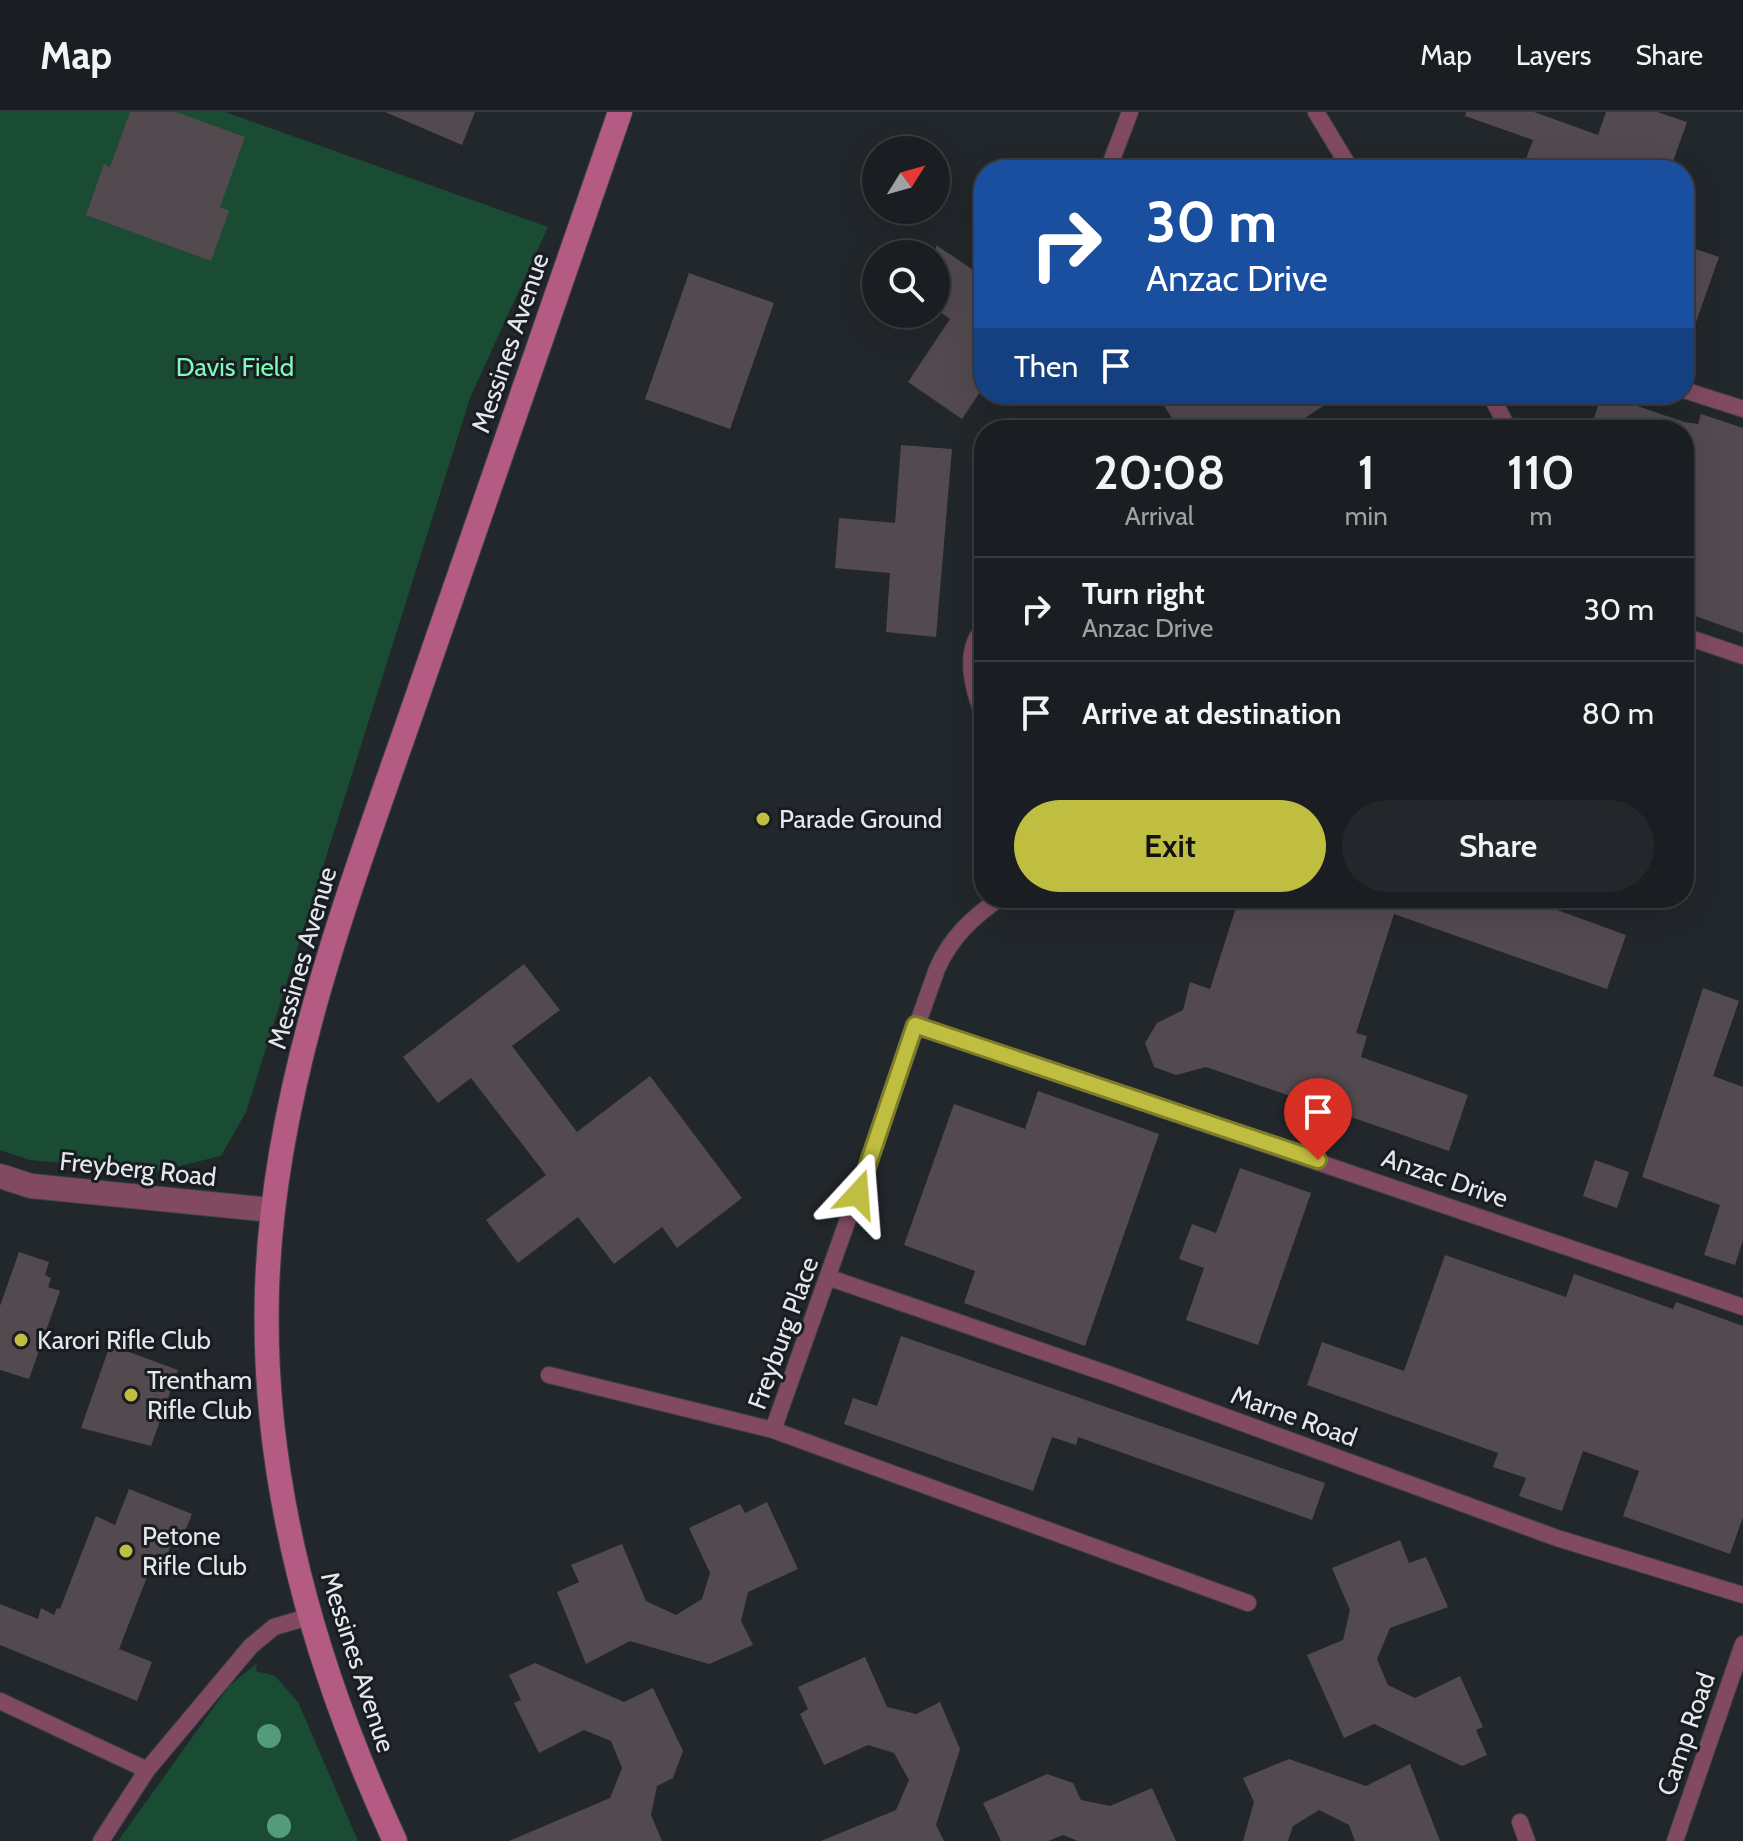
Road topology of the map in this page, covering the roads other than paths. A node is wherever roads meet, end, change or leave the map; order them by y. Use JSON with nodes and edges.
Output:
{"nodes":[{"id":1,"x":620,"y":112,"type":"edge"},
{"id":2,"x":1130,"y":112,"type":"edge"},
{"id":3,"x":1316,"y":112,"type":"edge"},
{"id":4,"x":1112,"y":160,"type":"edge"},
{"id":5,"x":1345,"y":160,"type":"edge"},
{"id":6,"x":1694,"y":393,"type":"edge"},
{"id":7,"x":1743,"y":409,"type":"edge"},
{"id":8,"x":1694,"y":639,"type":"edge"},
{"id":9,"x":1743,"y":656,"type":"edge"},
{"id":10,"x":974,"y":657,"type":"edge"},
{"id":11,"x":974,"y":691,"type":"edge"},
{"id":12,"x":987,"y":908,"type":"edge"},
{"id":13,"x":915,"y":1025,"type":"junction"},
{"id":14,"x":0,"y":1176,"type":"edge"},
{"id":15,"x":271,"y":1210,"type":"junction"},
{"id":16,"x":830,"y":1278,"type":"junction"},
{"id":17,"x":1743,"y":1307,"type":"edge"},
{"id":18,"x":549,"y":1375,"type":"dead end"},
{"id":19,"x":773,"y":1430,"type":"junction"},
{"id":20,"x":1743,"y":1595,"type":"edge"},
{"id":21,"x":1248,"y":1603,"type":"dead end"},
{"id":22,"x":308,"y":1617,"type":"junction"},
{"id":23,"x":1743,"y":1644,"type":"edge"},
{"id":24,"x":0,"y":1701,"type":"edge"},
{"id":25,"x":147,"y":1770,"type":"junction"},
{"id":26,"x":1520,"y":1822,"type":"dead end"},
{"id":27,"x":101,"y":1841,"type":"edge"},
{"id":28,"x":395,"y":1841,"type":"edge"},
{"id":29,"x":1527,"y":1841,"type":"edge"},
{"id":30,"x":1675,"y":1841,"type":"edge"}],
"edges":[{"from":1,"to":15,"type":"street","name":"Messines Avenue"},
{"from":2,"to":4,"type":"lane"},
{"from":3,"to":5,"type":"lane"},
{"from":6,"to":7,"type":"lane"},
{"from":8,"to":9,"type":"lane"},
{"from":10,"to":11,"type":"lane"},
{"from":12,"to":13,"type":"lane"},
{"from":13,"to":16,"type":"lane","name":"Freyburg Place"},
{"from":13,"to":17,"type":"lane","name":"Anzac Drive"},
{"from":14,"to":15,"type":"street","name":"Freyberg Road"},
{"from":15,"to":22,"type":"street","name":"Messines Avenue"},
{"from":16,"to":19,"type":"lane","name":"Freyburg Place"},
{"from":16,"to":20,"type":"lane","name":"Marne Road"},
{"from":18,"to":19,"type":"lane"},
{"from":19,"to":21,"type":"lane"},
{"from":22,"to":25,"type":"lane"},
{"from":22,"to":28,"type":"street","name":"Messines Avenue"},
{"from":23,"to":30,"type":"lane","name":"Camp Road"},
{"from":24,"to":25,"type":"lane"},
{"from":25,"to":27,"type":"lane"},
{"from":26,"to":29,"type":"lane"}]}
